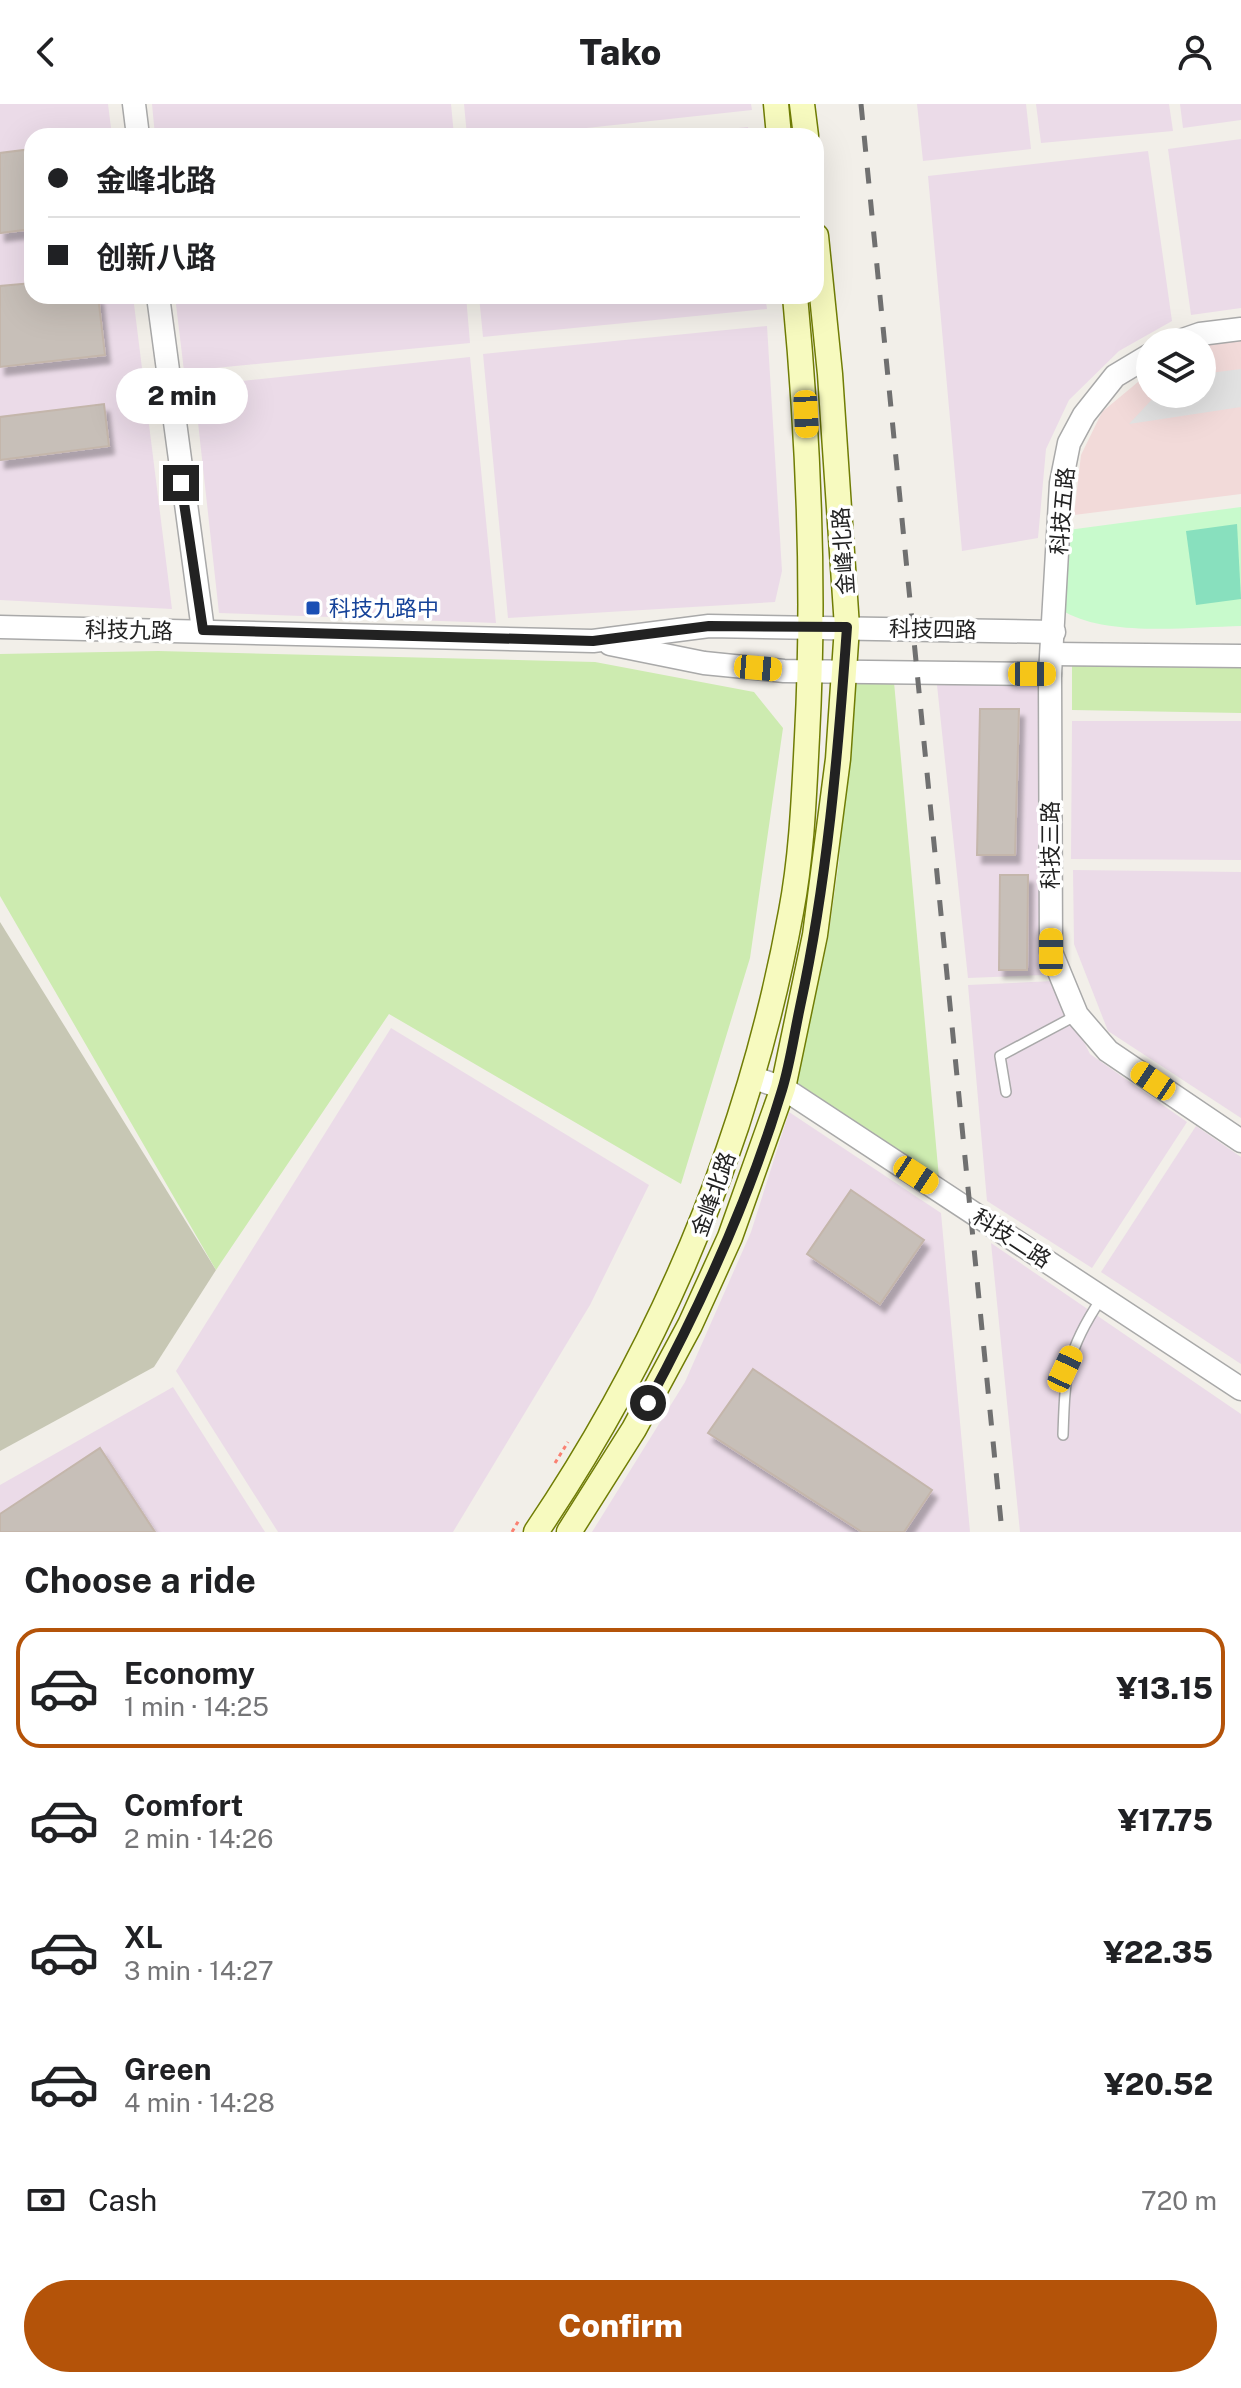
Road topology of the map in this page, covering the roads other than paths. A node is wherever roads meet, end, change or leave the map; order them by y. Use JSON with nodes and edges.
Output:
{"nodes":[{"id":1,"x":134,"y":104,"type":"edge"},
{"id":2,"x":776,"y":104,"type":"edge"},
{"id":3,"x":802,"y":104,"type":"edge"},
{"id":4,"x":137,"y":128,"type":"edge"},
{"id":5,"x":778,"y":128,"type":"edge"},
{"id":6,"x":805,"y":128,"type":"edge"},
{"id":7,"x":159,"y":304,"type":"edge"},
{"id":8,"x":796,"y":304,"type":"edge"},
{"id":9,"x":823,"y":304,"type":"edge"},
{"id":10,"x":1241,"y":329,"type":"edge"},
{"id":11,"x":1216,"y":332,"type":"edge"},
{"id":12,"x":1136,"y":363,"type":"edge"},
{"id":13,"x":0,"y":627,"type":"edge"},
{"id":14,"x":813,"y":627,"type":"junction"},
{"id":15,"x":847,"y":627,"type":"junction"},
{"id":16,"x":203,"y":630,"type":"junction"},
{"id":17,"x":593,"y":641,"type":"junction"},
{"id":18,"x":1052,"y":653,"type":"junction"},
{"id":19,"x":1241,"y":656,"type":"edge"},
{"id":20,"x":811,"y":670,"type":"junction"},
{"id":21,"x":844,"y":672,"type":"junction"},
{"id":22,"x":1077,"y":1015,"type":"junction"},
{"id":23,"x":752,"y":1077,"type":"junction"},
{"id":24,"x":783,"y":1088,"type":"junction"},
{"id":25,"x":1006,"y":1092,"type":"dead end"},
{"id":26,"x":1241,"y":1141,"type":"edge"},
{"id":27,"x":1102,"y":1298,"type":"junction"},
{"id":28,"x":1241,"y":1389,"type":"edge"},
{"id":29,"x":1063,"y":1435,"type":"dead end"},
{"id":30,"x":530,"y":1522,"type":"edge"},
{"id":31,"x":569,"y":1532,"type":"edge"}],
"edges":[{"from":1,"to":4,"type":"street"},
{"from":2,"to":5,"type":"main road"},
{"from":3,"to":6,"type":"main road"},
{"from":7,"to":16,"type":"street"},
{"from":8,"to":14,"type":"main road","name":"金峰北路"},
{"from":9,"to":15,"type":"main road","name":"金峰北路"},
{"from":10,"to":11,"type":"street"},
{"from":12,"to":18,"type":"street","name":"科技五路"},
{"from":13,"to":16,"type":"street","name":"科技九路"},
{"from":14,"to":15,"type":"street","name":"科技四路"},
{"from":14,"to":17,"type":"street","name":"科技九路"},
{"from":14,"to":20,"type":"main road","name":"金峰北路"},
{"from":15,"to":18,"type":"street","name":"科技四路"},
{"from":15,"to":21,"type":"main road","name":"金峰北路"},
{"from":16,"to":17,"type":"street","name":"科技九路"},
{"from":17,"to":20,"type":"street","name":"科技九路"},
{"from":18,"to":19,"type":"street","name":"科技四路"},
{"from":18,"to":21,"type":"street","name":"科技四路"},
{"from":18,"to":22,"type":"street","name":"科技三路"},
{"from":20,"to":21,"type":"street","name":"科技四路"},
{"from":20,"to":23,"type":"main road","name":"金峰北路"},
{"from":21,"to":24,"type":"main road","name":"金峰北路"},
{"from":22,"to":25,"type":"lane"},
{"from":22,"to":26,"type":"street","name":"科技三路"},
{"from":23,"to":24,"type":"street","name":"科技二路"},
{"from":23,"to":30,"type":"main road","name":"金峰北路"},
{"from":24,"to":27,"type":"street","name":"科技二路"},
{"from":24,"to":31,"type":"main road","name":"金峰北路"},
{"from":27,"to":28,"type":"street","name":"科技二路"},
{"from":27,"to":29,"type":"lane"}]}
